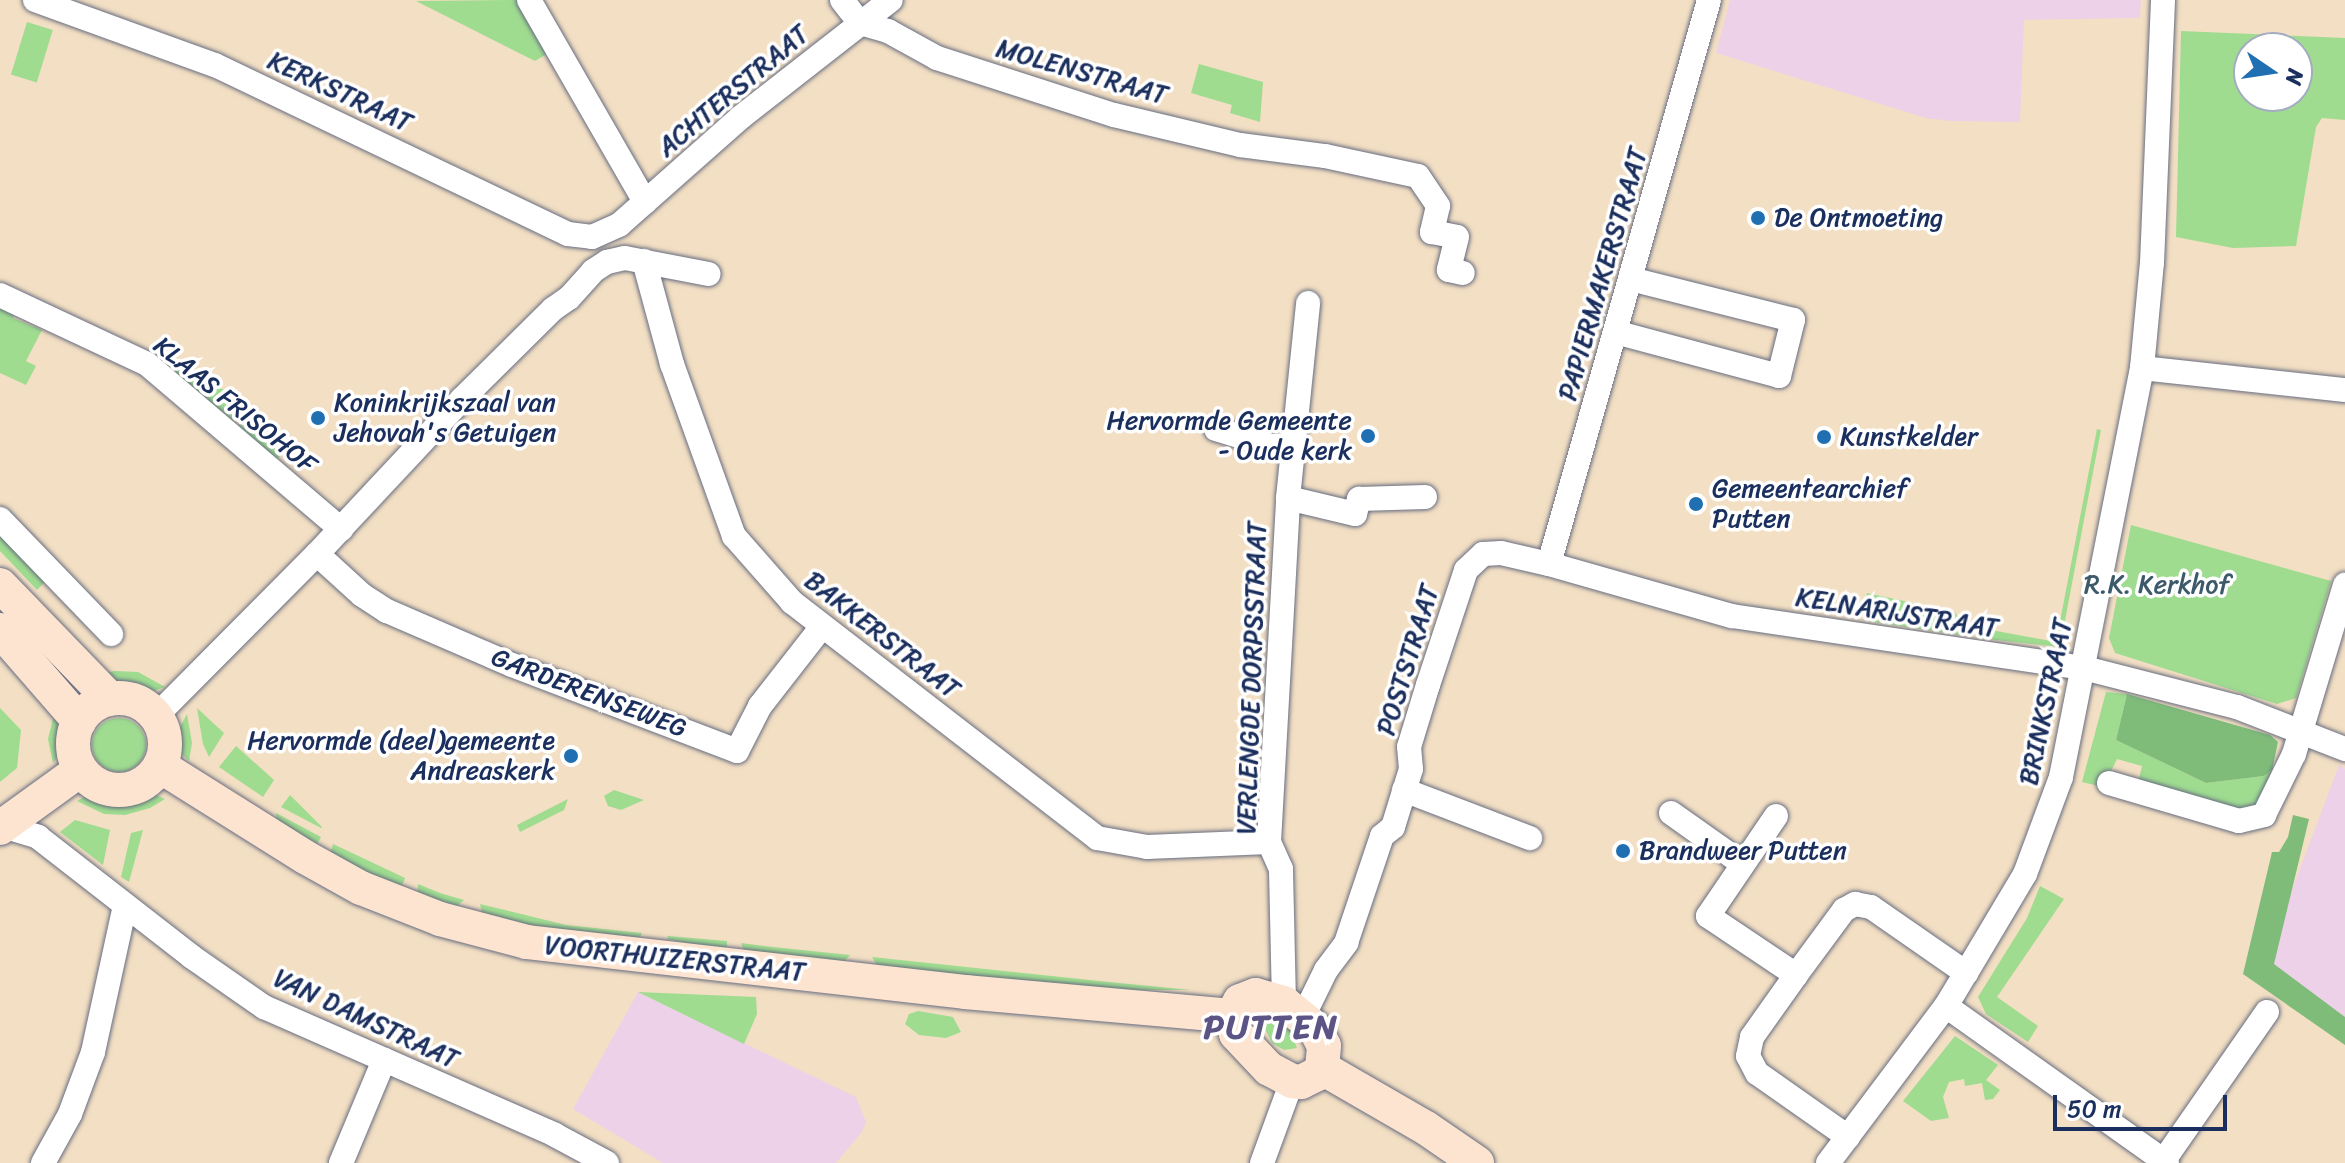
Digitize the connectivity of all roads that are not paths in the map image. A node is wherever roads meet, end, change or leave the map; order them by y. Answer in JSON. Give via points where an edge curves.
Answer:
{"nodes":[{"id":1,"x":35,"y":0,"type":"edge"},
{"id":2,"x":529,"y":0,"type":"edge"},
{"id":3,"x":842,"y":0,"type":"edge"},
{"id":4,"x":891,"y":0,"type":"edge"},
{"id":5,"x":1709,"y":0,"type":"edge"},
{"id":6,"x":2163,"y":0,"type":"edge"},
{"id":7,"x":860,"y":23,"type":"junction"},
{"id":8,"x":645,"y":202,"type":"junction"},
{"id":9,"x":614,"y":229,"type":"joint"},
{"id":10,"x":634,"y":259,"type":"junction"},
{"id":11,"x":1463,"y":273,"type":"dead end"},
{"id":12,"x":708,"y":274,"type":"dead end"},
{"id":13,"x":1631,"y":279,"type":"junction"},
{"id":14,"x":0,"y":295,"type":"edge"},
{"id":15,"x":1308,"y":303,"type":"dead end"},
{"id":16,"x":1615,"y":332,"type":"junction"},
{"id":17,"x":2142,"y":368,"type":"junction"},
{"id":18,"x":2345,"y":390,"type":"edge"},
{"id":19,"x":1216,"y":429,"type":"dead end"},
{"id":20,"x":1293,"y":444,"type":"junction"},
{"id":21,"x":1425,"y":497,"type":"dead end"},
{"id":22,"x":1288,"y":498,"type":"junction"},
{"id":23,"x":0,"y":519,"type":"edge"},
{"id":24,"x":341,"y":529,"type":"junction"},
{"id":25,"x":317,"y":554,"type":"junction"},
{"id":26,"x":1483,"y":554,"type":"joint"},
{"id":27,"x":1549,"y":564,"type":"junction"},
{"id":28,"x":0,"y":585,"type":"edge"},
{"id":29,"x":2345,"y":585,"type":"edge"},
{"id":30,"x":821,"y":628,"type":"junction"},
{"id":31,"x":0,"y":630,"type":"edge"},
{"id":32,"x":111,"y":634,"type":"dead end"},
{"id":33,"x":2084,"y":668,"type":"junction"},
{"id":34,"x":110,"y":699,"type":"junction"},
{"id":35,"x":156,"y":716,"type":"junction"},
{"id":36,"x":79,"y":721,"type":"junction"},
{"id":37,"x":2302,"y":730,"type":"junction"},
{"id":38,"x":2345,"y":749,"type":"edge"},
{"id":39,"x":160,"y":766,"type":"junction"},
{"id":40,"x":80,"y":770,"type":"junction"},
{"id":41,"x":2109,"y":783,"type":"dead end"},
{"id":42,"x":1404,"y":790,"type":"junction"},
{"id":43,"x":1671,"y":813,"type":"dead end"},
{"id":44,"x":1776,"y":816,"type":"dead end"},
{"id":45,"x":1,"y":824,"type":"edge"},
{"id":46,"x":1530,"y":838,"type":"dead end"},
{"id":47,"x":1269,"y":842,"type":"junction"},
{"id":48,"x":1743,"y":864,"type":"junction"},
{"id":49,"x":125,"y":905,"type":"junction"},
{"id":50,"x":1966,"y":973,"type":"junction"},
{"id":51,"x":1796,"y":975,"type":"junction"},
{"id":52,"x":1946,"y":1006,"type":"junction"},
{"id":53,"x":1294,"y":1010,"type":"junction"},
{"id":54,"x":2267,"y":1012,"type":"dead end"},
{"id":55,"x":1232,"y":1016,"type":"junction"},
{"id":56,"x":384,"y":1060,"type":"junction"},
{"id":57,"x":1307,"y":1074,"type":"junction"},
{"id":58,"x":1848,"y":1137,"type":"junction"},
{"id":59,"x":2164,"y":1162,"type":"edge"},
{"id":60,"x":43,"y":1163,"type":"edge"},
{"id":61,"x":341,"y":1163,"type":"edge"},
{"id":62,"x":607,"y":1163,"type":"edge"},
{"id":63,"x":1262,"y":1163,"type":"edge"},
{"id":64,"x":1477,"y":1163,"type":"edge"},
{"id":65,"x":1828,"y":1163,"type":"edge"}],
"edges":[{"from":1,"to":9,"type":"street","name":"KERKSTRAAT","via":[[215,65],[568,234],[592,237]]},
{"from":2,"to":8,"type":"street"},
{"from":3,"to":7,"type":"street"},
{"from":4,"to":7,"type":"street","name":"ACHTERSTRAAT"},
{"from":5,"to":13,"type":"street","name":"PAPIERMAKERSTRAAT"},
{"from":6,"to":17,"type":"street","name":"BRINKSTRAAT","via":[[2152,263]]},
{"from":7,"to":8,"type":"street","name":"ACHTERSTRAAT"},
{"from":7,"to":11,"type":"street","name":"MOLENSTRAAT","via":[[888,31],[937,58],[1143,123],[1418,176],[1438,206],[1432,232],[1457,237],[1449,270]]},
{"from":8,"to":9,"type":"street","name":"ACHTERSTRAAT"},
{"from":10,"to":12,"type":"street"},
{"from":10,"to":24,"type":"street","via":[[607,262],[593,271]]},
{"from":10,"to":30,"type":"street","name":"BAKKERSTRAAT","via":[[734,536]]},
{"from":13,"to":16,"type":"street","name":"PAPIERMAKERSTRAAT"},
{"from":13,"to":16,"type":"street","via":[[1793,320],[1779,376]]},
{"from":14,"to":24,"type":"street","name":"KLAAS FRISOHOF","via":[[147,364]]},
{"from":15,"to":20,"type":"street","name":"VERLENGDE DORPSSTRAAT"},
{"from":16,"to":27,"type":"street","name":"PAPIERMAKERSTRAAT"},
{"from":17,"to":18,"type":"street"},
{"from":17,"to":33,"type":"street","name":"BRINKSTRAAT"},
{"from":19,"to":20,"type":"street","via":[[1272,446]]},
{"from":20,"to":22,"type":"street","name":"VERLENGDE DORPSSTRAAT"},
{"from":21,"to":22,"type":"street","via":[[1359,499],[1355,514]]},
{"from":22,"to":47,"type":"street","name":"VERLENGDE DORPSSTRAAT"},
{"from":23,"to":32,"type":"street"},
{"from":24,"to":25,"type":"street"},
{"from":25,"to":30,"type":"street","name":"GARDERENSEWEG","via":[[387,611],[737,751],[760,706]]},
{"from":25,"to":35,"type":"street"},
{"from":26,"to":27,"type":"street","name":"KELNARIJSTRAAT"},
{"from":26,"to":42,"type":"street","name":"POSTSTRAAT","via":[[1466,570],[1410,743],[1411,769]]},
{"from":27,"to":33,"type":"street","name":"KELNARIJSTRAAT","via":[[1732,616]]},
{"from":28,"to":34,"type":"main road"},
{"from":29,"to":37,"type":"street"},
{"from":30,"to":47,"type":"street","name":"BAKKERSTRAAT","via":[[1097,838],[1147,847]]},
{"from":31,"to":36,"type":"main road"},
{"from":33,"to":37,"type":"street","name":"KELNARIJSTRAAT","via":[[2171,688]]},
{"from":33,"to":50,"type":"street","name":"BRINKSTRAAT","via":[[2045,826],[2025,874]]},
{"from":34,"to":35,"type":"main road","via":[[127,699]]},
{"from":34,"to":36,"type":"main road","via":[[97,703]]},
{"from":35,"to":39,"type":"main road","via":[[165,741]]},
{"from":36,"to":40,"type":"main road","via":[[73,754]]},
{"from":37,"to":38,"type":"street","name":"KELNARIJSTRAAT"},
{"from":37,"to":41,"type":"street","via":[[2270,809],[2256,820],[2239,821]]},
{"from":39,"to":40,"type":"main road","via":[[148,781],[121,790],[94,784]]},
{"from":39,"to":55,"type":"main road","name":"VOORTHUIZERSTRAAT","via":[[361,888],[440,919],[527,942],[965,992]]},
{"from":40,"to":45,"type":"main road"},
{"from":42,"to":46,"type":"street"},
{"from":42,"to":53,"type":"street","name":"POSTSTRAAT","via":[[1393,827],[1382,836],[1346,943]]},
{"from":43,"to":48,"type":"street"},
{"from":44,"to":48,"type":"street"},
{"from":45,"to":49,"type":"street","name":"VAN DAMSTRAAT","via":[[38,837]]},
{"from":47,"to":53,"type":"street","name":"VERLENGDE DORPSSTRAAT","via":[[1281,869]]},
{"from":48,"to":51,"type":"street","via":[[1708,916]]},
{"from":49,"to":56,"type":"street","name":"VAN DAMSTRAAT","via":[[264,1007]]},
{"from":49,"to":60,"type":"street","via":[[93,1052],[70,1114]]},
{"from":50,"to":51,"type":"street","via":[[1871,907],[1855,904],[1844,910]]},
{"from":50,"to":52,"type":"street","name":"BRINKSTRAAT"},
{"from":51,"to":58,"type":"street","via":[[1752,1037],[1748,1056],[1757,1073]]},
{"from":52,"to":58,"type":"street","name":"BRINKSTRAAT"},
{"from":52,"to":59,"type":"street"},
{"from":53,"to":55,"type":"main road","via":[[1270,998],[1247,996]]},
{"from":53,"to":57,"type":"main road","via":[[1324,1046]]},
{"from":54,"to":59,"type":"street"},
{"from":55,"to":57,"type":"main road","via":[[1236,1034],[1269,1069]]},
{"from":56,"to":61,"type":"street"},
{"from":56,"to":62,"type":"street","name":"VAN DAMSTRAAT"},
{"from":57,"to":63,"type":"street"},
{"from":57,"to":64,"type":"main road","via":[[1426,1128]]},
{"from":58,"to":65,"type":"street","name":"BRINKSTRAAT"}]}
